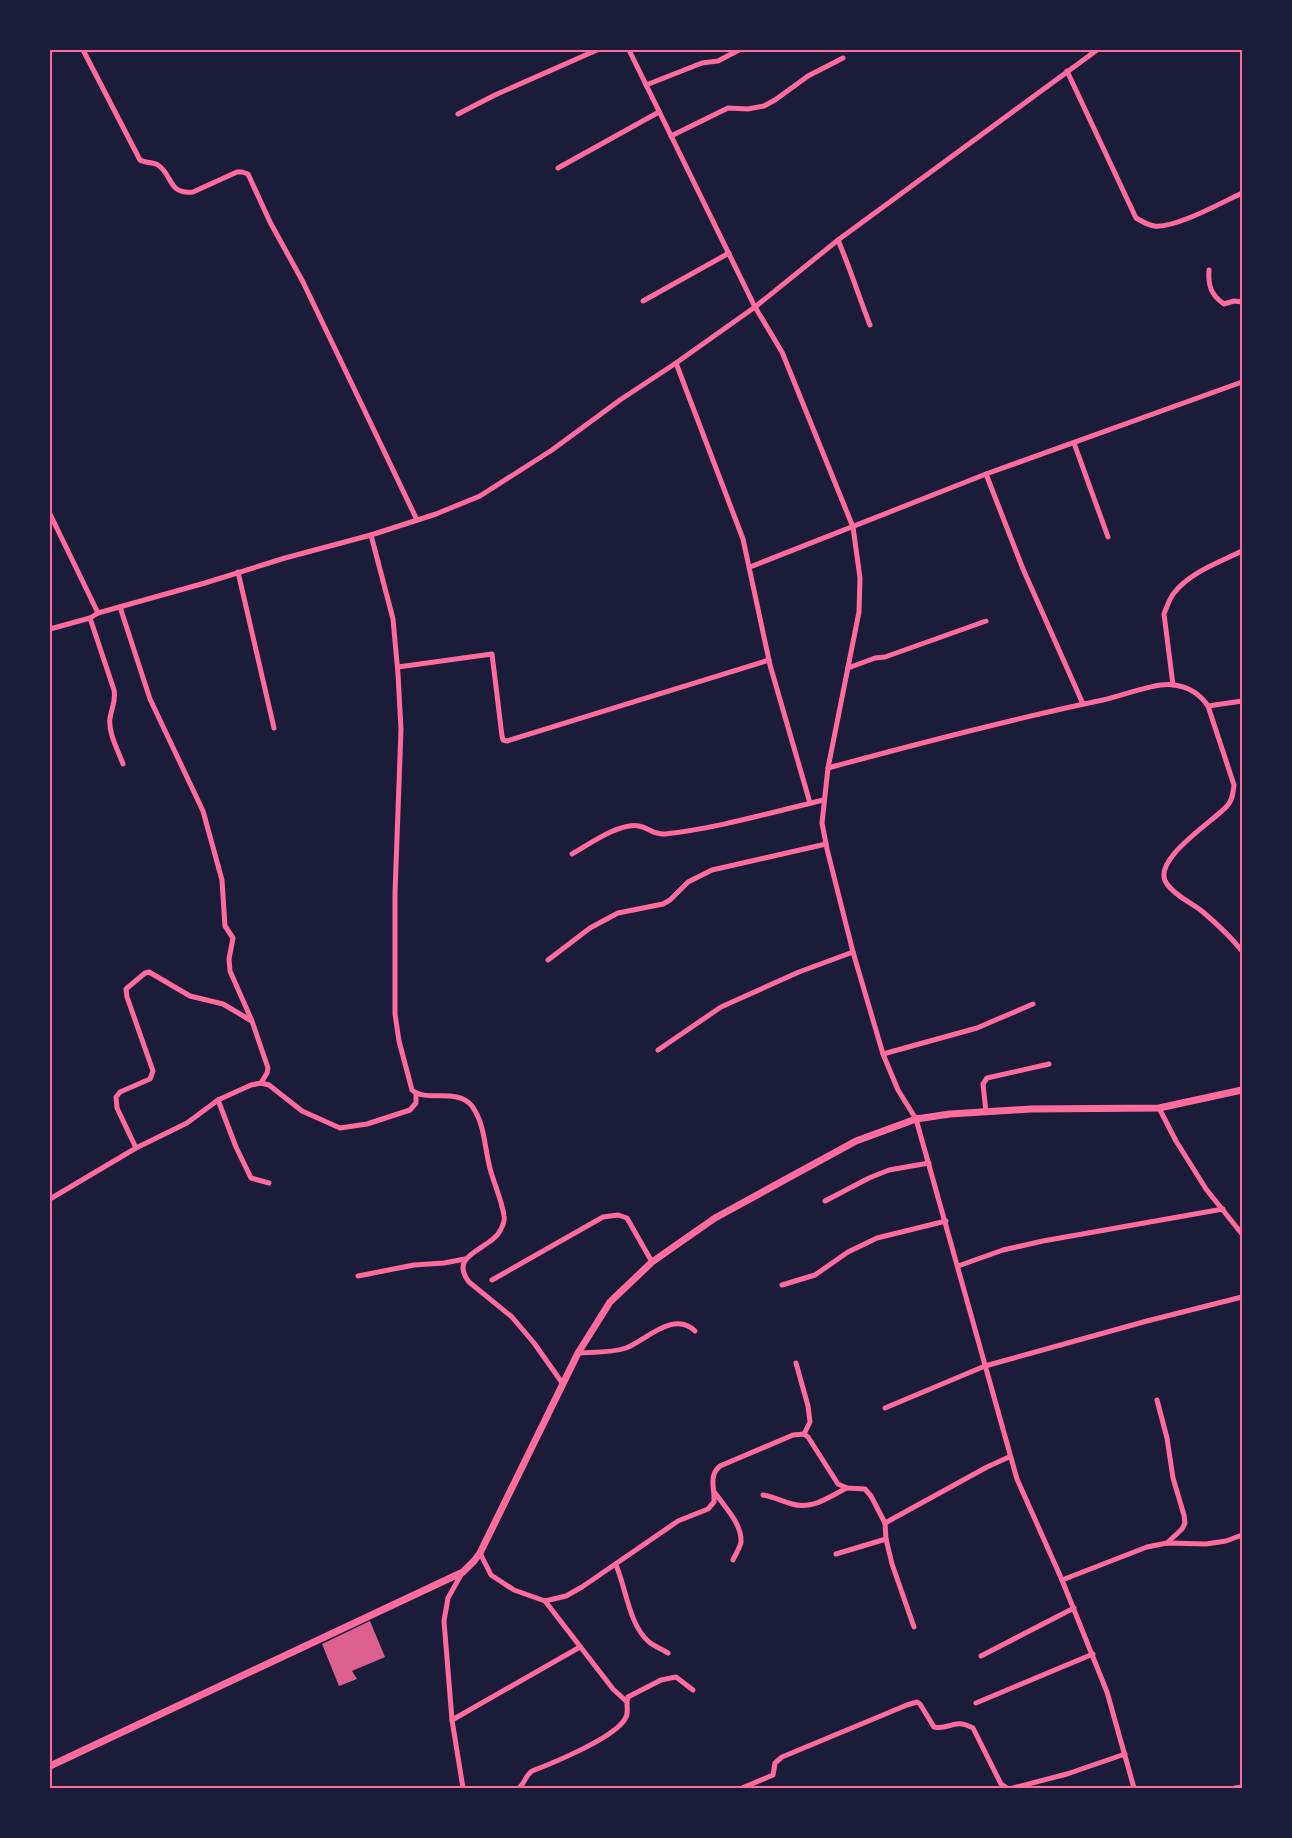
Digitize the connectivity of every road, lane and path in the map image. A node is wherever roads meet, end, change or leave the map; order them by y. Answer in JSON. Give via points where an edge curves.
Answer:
{"nodes":[{"id":1,"x":83,"y":50,"type":"edge"},
{"id":2,"x":597,"y":50,"type":"edge"},
{"id":3,"x":629,"y":50,"type":"edge"},
{"id":4,"x":739,"y":50,"type":"edge"},
{"id":5,"x":1097,"y":50,"type":"edge"},
{"id":6,"x":843,"y":58,"type":"dead end"},
{"id":7,"x":1067,"y":71,"type":"junction"},
{"id":8,"x":646,"y":85,"type":"junction"},
{"id":9,"x":659,"y":112,"type":"junction"},
{"id":10,"x":458,"y":114,"type":"dead end"},
{"id":11,"x":671,"y":136,"type":"junction"},
{"id":12,"x":558,"y":168,"type":"dead end"},
{"id":13,"x":1242,"y":193,"type":"edge"},
{"id":14,"x":838,"y":240,"type":"junction"},
{"id":15,"x":729,"y":253,"type":"junction"},
{"id":16,"x":1209,"y":270,"type":"dead end"},
{"id":17,"x":643,"y":301,"type":"dead end"},
{"id":18,"x":1242,"y":302,"type":"edge"},
{"id":19,"x":755,"y":307,"type":"junction"},
{"id":20,"x":870,"y":325,"type":"dead end"},
{"id":21,"x":676,"y":363,"type":"junction"},
{"id":22,"x":1242,"y":382,"type":"edge"},
{"id":23,"x":1074,"y":443,"type":"junction"},
{"id":24,"x":986,"y":474,"type":"junction"},
{"id":25,"x":50,"y":514,"type":"edge"},
{"id":26,"x":417,"y":520,"type":"junction"},
{"id":27,"x":852,"y":527,"type":"junction"},
{"id":28,"x":371,"y":535,"type":"junction"},
{"id":29,"x":1108,"y":537,"type":"dead end"},
{"id":30,"x":1242,"y":551,"type":"edge"},
{"id":31,"x":750,"y":567,"type":"junction"},
{"id":32,"x":238,"y":572,"type":"junction"},
{"id":33,"x":120,"y":607,"type":"junction"},
{"id":34,"x":98,"y":613,"type":"junction"},
{"id":35,"x":90,"y":618,"type":"junction"},
{"id":36,"x":986,"y":621,"type":"dead end"},
{"id":37,"x":50,"y":629,"type":"edge"},
{"id":38,"x":769,"y":660,"type":"junction"},
{"id":39,"x":398,"y":667,"type":"junction"},
{"id":40,"x":848,"y":668,"type":"junction"},
{"id":41,"x":1173,"y":685,"type":"junction"},
{"id":42,"x":1242,"y":701,"type":"edge"},
{"id":43,"x":1083,"y":704,"type":"junction"},
{"id":44,"x":1208,"y":706,"type":"junction"},
{"id":45,"x":274,"y":728,"type":"dead end"},
{"id":46,"x":123,"y":764,"type":"dead end"},
{"id":47,"x":828,"y":768,"type":"junction"},
{"id":48,"x":824,"y":800,"type":"junction"},
{"id":49,"x":810,"y":803,"type":"junction"},
{"id":50,"x":826,"y":844,"type":"junction"},
{"id":51,"x":572,"y":854,"type":"dead end"},
{"id":52,"x":1242,"y":951,"type":"edge"},
{"id":53,"x":853,"y":952,"type":"junction"},
{"id":54,"x":548,"y":960,"type":"dead end"},
{"id":55,"x":1033,"y":1004,"type":"dead end"},
{"id":56,"x":252,"y":1021,"type":"junction"},
{"id":57,"x":658,"y":1050,"type":"dead end"},
{"id":58,"x":883,"y":1054,"type":"junction"},
{"id":59,"x":1049,"y":1064,"type":"dead end"},
{"id":60,"x":261,"y":1083,"type":"junction"},
{"id":61,"x":1242,"y":1090,"type":"edge"},
{"id":62,"x":416,"y":1094,"type":"junction"},
{"id":63,"x":218,"y":1101,"type":"junction"},
{"id":64,"x":1159,"y":1108,"type":"junction"},
{"id":65,"x":986,"y":1112,"type":"junction"},
{"id":66,"x":916,"y":1119,"type":"junction"},
{"id":67,"x":136,"y":1148,"type":"junction"},
{"id":68,"x":929,"y":1163,"type":"junction"},
{"id":69,"x":269,"y":1183,"type":"dead end"},
{"id":70,"x":50,"y":1199,"type":"edge"},
{"id":71,"x":825,"y":1200,"type":"dead end"},
{"id":72,"x":1223,"y":1209,"type":"junction"},
{"id":73,"x":946,"y":1221,"type":"junction"},
{"id":74,"x":1242,"y":1234,"type":"edge"},
{"id":75,"x":465,"y":1258,"type":"junction"},
{"id":76,"x":652,"y":1262,"type":"junction"},
{"id":77,"x":958,"y":1266,"type":"junction"},
{"id":78,"x":358,"y":1276,"type":"dead end"},
{"id":79,"x":492,"y":1280,"type":"dead end"},
{"id":80,"x":782,"y":1286,"type":"dead end"},
{"id":81,"x":1242,"y":1297,"type":"edge"},
{"id":82,"x":695,"y":1331,"type":"dead end"},
{"id":83,"x":578,"y":1353,"type":"junction"},
{"id":84,"x":796,"y":1363,"type":"dead end"},
{"id":85,"x":985,"y":1366,"type":"junction"},
{"id":86,"x":563,"y":1384,"type":"junction"},
{"id":87,"x":1156,"y":1400,"type":"dead end"},
{"id":88,"x":885,"y":1408,"type":"dead end"},
{"id":89,"x":804,"y":1434,"type":"junction"},
{"id":90,"x":1010,"y":1457,"type":"junction"},
{"id":91,"x":847,"y":1488,"type":"junction"},
{"id":92,"x":714,"y":1493,"type":"junction"},
{"id":93,"x":763,"y":1495,"type":"dead end"},
{"id":94,"x":885,"y":1523,"type":"junction"},
{"id":95,"x":1242,"y":1535,"type":"edge"},
{"id":96,"x":886,"y":1539,"type":"junction"},
{"id":97,"x":1167,"y":1543,"type":"junction"},
{"id":98,"x":480,"y":1553,"type":"junction"},
{"id":99,"x":836,"y":1554,"type":"dead end"},
{"id":100,"x":733,"y":1560,"type":"dead end"},
{"id":101,"x":616,"y":1565,"type":"junction"},
{"id":102,"x":463,"y":1572,"type":"junction"},
{"id":103,"x":1062,"y":1580,"type":"junction"},
{"id":104,"x":545,"y":1601,"type":"junction"},
{"id":105,"x":1074,"y":1608,"type":"junction"},
{"id":106,"x":914,"y":1627,"type":"dead end"},
{"id":107,"x":580,"y":1647,"type":"junction"},
{"id":108,"x":668,"y":1653,"type":"dead end"},
{"id":109,"x":1093,"y":1654,"type":"junction"},
{"id":110,"x":981,"y":1656,"type":"dead end"},
{"id":111,"x":693,"y":1690,"type":"dead end"},
{"id":112,"x":626,"y":1701,"type":"junction"},
{"id":113,"x":976,"y":1703,"type":"dead end"},
{"id":114,"x":452,"y":1720,"type":"junction"},
{"id":115,"x":1125,"y":1754,"type":"junction"},
{"id":116,"x":50,"y":1766,"type":"edge"},
{"id":117,"x":1242,"y":1787,"type":"edge"},
{"id":118,"x":463,"y":1788,"type":"edge"},
{"id":119,"x":519,"y":1788,"type":"edge"},
{"id":120,"x":742,"y":1788,"type":"edge"},
{"id":121,"x":1007,"y":1788,"type":"edge"},
{"id":122,"x":1013,"y":1788,"type":"edge"},
{"id":123,"x":1134,"y":1788,"type":"edge"},
{"id":124,"x":1235,"y":1788,"type":"edge"}],
"edges":[{"from":1,"to":26,"type":"street","via":[[140,160],[158,165],[178,191],[193,192],[237,172],[248,174]]},
{"from":2,"to":10,"type":"street"},
{"from":3,"to":8,"type":"street"},
{"from":4,"to":8,"type":"street"},
{"from":5,"to":7,"type":"street"},
{"from":6,"to":11,"type":"street","via":[[764,106],[728,108]]},
{"from":7,"to":13,"type":"street","via":[[1136,218],[1154,226],[1166,225]]},
{"from":7,"to":14,"type":"street"},
{"from":8,"to":9,"type":"street"},
{"from":9,"to":11,"type":"street"},
{"from":9,"to":12,"type":"street"},
{"from":11,"to":15,"type":"street"},
{"from":14,"to":19,"type":"street"},
{"from":14,"to":20,"type":"street"},
{"from":15,"to":17,"type":"street"},
{"from":15,"to":19,"type":"street"},
{"from":16,"to":18,"type":"street","via":[[1211,291],[1216,298],[1224,304]]},
{"from":19,"to":21,"type":"street"},
{"from":19,"to":27,"type":"street","via":[[782,352]]},
{"from":21,"to":26,"type":"street","via":[[480,496]]},
{"from":21,"to":31,"type":"street","via":[[734,511]]},
{"from":22,"to":23,"type":"street"},
{"from":23,"to":24,"type":"street"},
{"from":23,"to":29,"type":"street"},
{"from":24,"to":27,"type":"street"},
{"from":24,"to":43,"type":"street"},
{"from":25,"to":34,"type":"street"},
{"from":26,"to":28,"type":"street"},
{"from":27,"to":31,"type":"street"},
{"from":27,"to":40,"type":"street","via":[[860,596]]},
{"from":28,"to":32,"type":"street"},
{"from":28,"to":39,"type":"street","via":[[393,619]]},
{"from":30,"to":41,"type":"street","via":[[1197,574],[1168,603],[1164,614]]},
{"from":31,"to":38,"type":"street"},
{"from":32,"to":33,"type":"street"},
{"from":32,"to":45,"type":"street"},
{"from":33,"to":34,"type":"street"},
{"from":33,"to":56,"type":"street","via":[[150,699],[203,811],[222,880],[225,926],[233,938],[230,972]]},
{"from":34,"to":35,"type":"street"},
{"from":35,"to":37,"type":"street"},
{"from":35,"to":46,"type":"street","via":[[114,690],[111,731]]},
{"from":36,"to":40,"type":"street"},
{"from":38,"to":39,"type":"street","via":[[507,741],[502,736],[492,654]]},
{"from":38,"to":49,"type":"street"},
{"from":39,"to":62,"type":"street","via":[[401,729],[395,1014]]},
{"from":40,"to":47,"type":"street"},
{"from":41,"to":43,"type":"street"},
{"from":41,"to":44,"type":"street","via":[[1201,696]]},
{"from":42,"to":44,"type":"street"},
{"from":43,"to":47,"type":"street"},
{"from":44,"to":52,"type":"street","via":[[1234,784],[1233,797],[1168,861],[1163,879]]},
{"from":47,"to":48,"type":"street"},
{"from":48,"to":49,"type":"street"},
{"from":48,"to":50,"type":"street","via":[[822,823]]},
{"from":49,"to":51,"type":"street","via":[[662,835],[639,826],[626,827]]},
{"from":50,"to":53,"type":"street"},
{"from":50,"to":54,"type":"street","via":[[700,874],[663,904],[618,914],[590,928]]},
{"from":53,"to":57,"type":"street","via":[[721,1007]]},
{"from":53,"to":58,"type":"street"},
{"from":55,"to":58,"type":"street","via":[[977,1028]]},
{"from":56,"to":60,"type":"street","via":[[268,1068]]},
{"from":56,"to":67,"type":"street","via":[[223,1004],[190,996],[148,972],[126,989],[153,1071],[150,1079],[116,1097]]},
{"from":58,"to":66,"type":"street","via":[[897,1090]]},
{"from":59,"to":65,"type":"street","via":[[987,1078],[983,1084]]},
{"from":60,"to":62,"type":"street","via":[[302,1111],[340,1128],[411,1110]]},
{"from":60,"to":63,"type":"street"},
{"from":61,"to":64,"type":"street"},
{"from":62,"to":75,"type":"street","via":[[466,1100],[484,1131],[487,1157],[505,1219],[501,1231]]},
{"from":63,"to":67,"type":"street","via":[[187,1123]]},
{"from":63,"to":69,"type":"street","via":[[251,1178]]},
{"from":64,"to":65,"type":"street"},
{"from":64,"to":72,"type":"street","via":[[1176,1142]]},
{"from":65,"to":66,"type":"street"},
{"from":66,"to":68,"type":"street"},
{"from":66,"to":76,"type":"street","via":[[856,1141],[715,1218]]},
{"from":67,"to":70,"type":"street"},
{"from":68,"to":71,"type":"street","via":[[889,1170]]},
{"from":68,"to":73,"type":"street"},
{"from":72,"to":74,"type":"street"},
{"from":72,"to":77,"type":"street","via":[[1043,1241]]},
{"from":73,"to":77,"type":"street"},
{"from":73,"to":80,"type":"street","via":[[877,1238],[815,1275]]},
{"from":75,"to":78,"type":"street"},
{"from":75,"to":86,"type":"street","via":[[462,1268],[469,1282],[512,1317]]},
{"from":76,"to":79,"type":"street","via":[[627,1218],[618,1215],[603,1217]]},
{"from":76,"to":83,"type":"street","via":[[610,1302]]},
{"from":77,"to":85,"type":"street"},
{"from":81,"to":85,"type":"street"},
{"from":82,"to":83,"type":"street","via":[[677,1323],[627,1347]]},
{"from":83,"to":86,"type":"street"},
{"from":84,"to":89,"type":"street","via":[[810,1422]]},
{"from":85,"to":88,"type":"street"},
{"from":85,"to":90,"type":"street"},
{"from":86,"to":98,"type":"street"},
{"from":87,"to":97,"type":"street","via":[[1185,1515],[1182,1529]]},
{"from":89,"to":91,"type":"street","via":[[838,1484]]},
{"from":89,"to":92,"type":"street","via":[[720,1466],[714,1471]]},
{"from":90,"to":94,"type":"street"},
{"from":90,"to":103,"type":"street"},
{"from":91,"to":93,"type":"street","via":[[810,1506]]},
{"from":91,"to":94,"type":"street","via":[[865,1489]]},
{"from":92,"to":100,"type":"street","via":[[739,1531],[741,1543]]},
{"from":92,"to":101,"type":"street","via":[[714,1502],[708,1509],[678,1521]]},
{"from":94,"to":96,"type":"street"},
{"from":95,"to":97,"type":"street","via":[[1206,1544]]},
{"from":96,"to":99,"type":"street"},
{"from":96,"to":106,"type":"street"},
{"from":97,"to":103,"type":"street","via":[[1147,1546]]},
{"from":98,"to":102,"type":"street"},
{"from":98,"to":104,"type":"street","via":[[491,1575],[514,1590]]},
{"from":101,"to":104,"type":"street","via":[[566,1596]]},
{"from":101,"to":108,"type":"street","via":[[636,1624],[647,1640]]},
{"from":102,"to":114,"type":"street","via":[[445,1609]]},
{"from":102,"to":116,"type":"street"},
{"from":103,"to":105,"type":"street"},
{"from":104,"to":107,"type":"street"},
{"from":105,"to":109,"type":"street"},
{"from":105,"to":110,"type":"street"},
{"from":107,"to":112,"type":"street"},
{"from":107,"to":114,"type":"street"},
{"from":109,"to":113,"type":"street"},
{"from":109,"to":115,"type":"street"},
{"from":111,"to":112,"type":"street","via":[[676,1677],[661,1680]]},
{"from":112,"to":119,"type":"street","via":[[628,1714],[624,1722],[601,1739],[532,1771]]},
{"from":114,"to":118,"type":"street"},
{"from":115,"to":122,"type":"street"},
{"from":115,"to":123,"type":"street"},
{"from":117,"to":124,"type":"street"},
{"from":120,"to":121,"type":"street","via":[[773,1775],[775,1763],[782,1757],[917,1702],[934,1727],[964,1723],[973,1728],[1001,1784]]}]}
